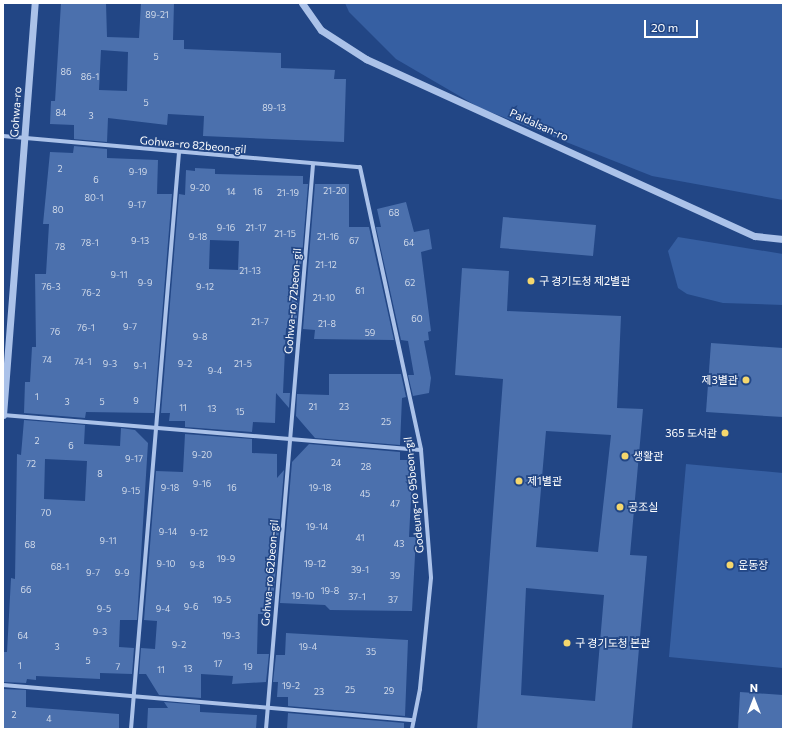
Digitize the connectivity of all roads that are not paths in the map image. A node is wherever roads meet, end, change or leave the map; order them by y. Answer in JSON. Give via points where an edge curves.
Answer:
{"nodes":[{"id":1,"x":35,"y":3,"type":"edge"},
{"id":2,"x":302,"y":3,"type":"edge"},
{"id":3,"x":3,"y":136,"type":"edge"},
{"id":4,"x":25,"y":138,"type":"junction"},
{"id":5,"x":179,"y":153,"type":"junction"},
{"id":6,"x":313,"y":164,"type":"junction"},
{"id":7,"x":360,"y":167,"type":"joint"},
{"id":8,"x":783,"y":239,"type":"edge"},
{"id":9,"x":3,"y":415,"type":"edge"},
{"id":10,"x":156,"y":429,"type":"junction"},
{"id":11,"x":290,"y":441,"type":"junction"},
{"id":12,"x":421,"y":450,"type":"junction"},
{"id":13,"x":3,"y":685,"type":"edge"},
{"id":14,"x":134,"y":696,"type":"junction"},
{"id":15,"x":268,"y":707,"type":"junction"},
{"id":16,"x":414,"y":720,"type":"junction"},
{"id":17,"x":131,"y":729,"type":"edge"},
{"id":18,"x":266,"y":729,"type":"edge"},
{"id":19,"x":412,"y":729,"type":"edge"}],
"edges":[{"from":1,"to":4,"type":"street","name":"Gohwa-ro"},
{"from":2,"to":8,"type":"street","name":"Paldalsan-ro","via":[[321,30],[366,59],[755,236]]},
{"from":3,"to":4,"type":"street","name":"Gohwa-ro 82beon-gil"},
{"from":4,"to":5,"type":"street","name":"Gohwa-ro 82beon-gil"},
{"from":4,"to":9,"type":"street","name":"Gohwa-ro"},
{"from":5,"to":6,"type":"street","name":"Gohwa-ro 82beon-gil"},
{"from":5,"to":10,"type":"street"},
{"from":6,"to":7,"type":"street","name":"Gohwa-ro 82beon-gil"},
{"from":6,"to":11,"type":"street","name":"Gohwa-ro 72beon-gil"},
{"from":7,"to":12,"type":"street","name":"Godeung-ro 95beon-gil"},
{"from":9,"to":10,"type":"street"},
{"from":10,"to":11,"type":"street"},
{"from":10,"to":14,"type":"street"},
{"from":11,"to":12,"type":"street"},
{"from":11,"to":15,"type":"street","name":"Gohwa-ro 62beon-gil"},
{"from":12,"to":16,"type":"street","name":"Godeung-ro 95beon-gil","via":[[431,578],[420,689]]},
{"from":13,"to":14,"type":"street"},
{"from":14,"to":15,"type":"street"},
{"from":14,"to":17,"type":"street"},
{"from":15,"to":16,"type":"street"},
{"from":15,"to":18,"type":"street","name":"Gohwa-ro 62beon-gil"},
{"from":16,"to":19,"type":"street","name":"Godeung-ro 95beon-gil"}]}
